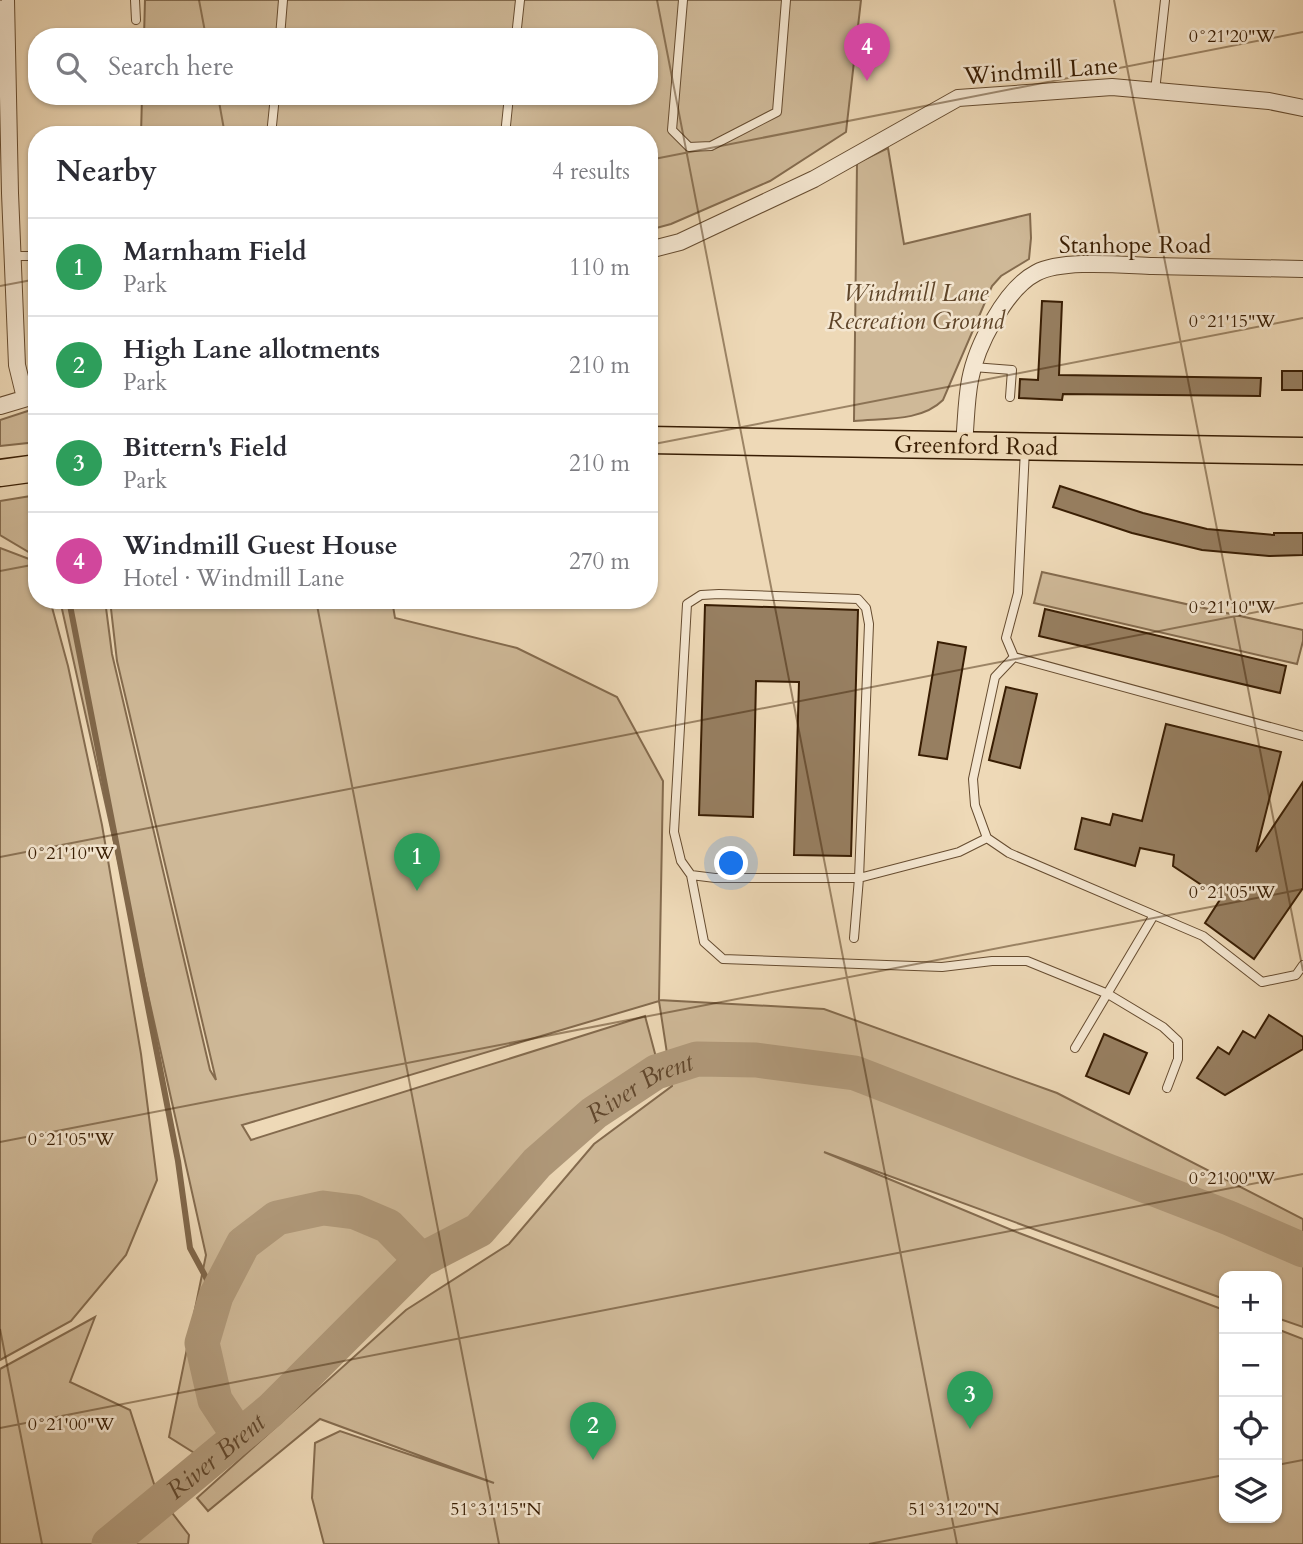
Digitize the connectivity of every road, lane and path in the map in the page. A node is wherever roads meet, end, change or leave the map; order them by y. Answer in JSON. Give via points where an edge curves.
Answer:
{"nodes":[{"id":1,"x":6,"y":0,"type":"edge"},
{"id":2,"x":135,"y":0,"type":"edge"},
{"id":3,"x":283,"y":0,"type":"edge"},
{"id":4,"x":520,"y":0,"type":"edge"},
{"id":5,"x":684,"y":0,"type":"edge"},
{"id":6,"x":786,"y":0,"type":"edge"},
{"id":7,"x":1166,"y":0,"type":"edge"},
{"id":8,"x":135,"y":20,"type":"dead end"},
{"id":9,"x":281,"y":28,"type":"edge"},
{"id":10,"x":517,"y":28,"type":"edge"},
{"id":11,"x":1155,"y":91,"type":"junction"},
{"id":12,"x":274,"y":105,"type":"edge"},
{"id":13,"x":508,"y":105,"type":"edge"},
{"id":14,"x":1303,"y":108,"type":"edge"},
{"id":15,"x":272,"y":126,"type":"edge"},
{"id":16,"x":506,"y":126,"type":"edge"},
{"id":17,"x":658,"y":248,"type":"edge"},
{"id":18,"x":12,"y":256,"type":"junction"},
{"id":19,"x":28,"y":256,"type":"edge"},
{"id":20,"x":1303,"y":270,"type":"edge"},
{"id":21,"x":973,"y":368,"type":"junction"},
{"id":22,"x":28,"y":389,"type":"edge"},
{"id":23,"x":28,"y":397,"type":"edge"},
{"id":24,"x":1010,"y":397,"type":"dead end"},
{"id":25,"x":0,"y":406,"type":"edge"},
{"id":26,"x":658,"y":440,"type":"edge"},
{"id":27,"x":964,"y":444,"type":"junction"},
{"id":28,"x":1025,"y":446,"type":"junction"},
{"id":29,"x":1303,"y":451,"type":"edge"},
{"id":30,"x":28,"y":469,"type":"edge"},
{"id":31,"x":0,"y":473,"type":"edge"},
{"id":32,"x":1014,"y":657,"type":"junction"},
{"id":33,"x":1303,"y":736,"type":"edge"},
{"id":34,"x":986,"y":838,"type":"junction"},
{"id":35,"x":691,"y":875,"type":"junction"},
{"id":36,"x":859,"y":878,"type":"junction"},
{"id":37,"x":1154,"y":915,"type":"junction"},
{"id":38,"x":854,"y":939,"type":"dead end"},
{"id":39,"x":1303,"y":965,"type":"edge"},
{"id":40,"x":1108,"y":994,"type":"junction"},
{"id":41,"x":1075,"y":1048,"type":"dead end"},
{"id":42,"x":1167,"y":1088,"type":"dead end"}],
"edges":[{"from":1,"to":18,"type":"street"},
{"from":2,"to":8,"type":"lane"},
{"from":3,"to":9,"type":"lane"},
{"from":4,"to":10,"type":"lane"},
{"from":5,"to":6,"type":"lane","via":[[672,130],[689,147],[711,146],[776,112]]},
{"from":7,"to":11,"type":"lane"},
{"from":11,"to":14,"type":"street","name":"Windmill Lane"},
{"from":11,"to":17,"type":"street","name":"Windmill Lane","via":[[1112,87],[958,98],[814,179],[680,242]]},
{"from":12,"to":15,"type":"lane"},
{"from":13,"to":16,"type":"lane"},
{"from":18,"to":19,"type":"lane"},
{"from":18,"to":22,"type":"street","via":[[17,365]]},
{"from":20,"to":21,"type":"street","name":"Stanhope Road","via":[[1108,264],[1037,272],[1019,284],[999,308]]},
{"from":21,"to":24,"type":"lane","via":[[1012,370]]},
{"from":21,"to":27,"type":"street","name":"Stanhope Road"},
{"from":23,"to":25,"type":"street"},
{"from":26,"to":27,"type":"main road","name":"Greenford Road"},
{"from":27,"to":28,"type":"main road","name":"Greenford Road"},
{"from":28,"to":29,"type":"main road","name":"Greenford Road"},
{"from":28,"to":32,"type":"lane","via":[[1018,593],[1006,638]]},
{"from":30,"to":31,"type":"main road"},
{"from":32,"to":33,"type":"lane"},
{"from":32,"to":34,"type":"lane","via":[[995,677],[973,779],[975,805]]},
{"from":34,"to":36,"type":"lane","via":[[959,852]]},
{"from":34,"to":37,"type":"lane","via":[[1009,853]]},
{"from":35,"to":36,"type":"lane"},
{"from":35,"to":36,"type":"lane","via":[[681,861],[674,832],[687,604],[701,595],[719,594],[858,599],[866,608]]},
{"from":35,"to":40,"type":"lane","via":[[704,942],[723,959],[942,967],[1027,961]]},
{"from":36,"to":38,"type":"lane"},
{"from":37,"to":39,"type":"lane","via":[[1203,936],[1262,982],[1296,975]]},
{"from":37,"to":40,"type":"lane"},
{"from":40,"to":41,"type":"lane"},
{"from":40,"to":42,"type":"lane","via":[[1178,1041],[1178,1059]]}]}
